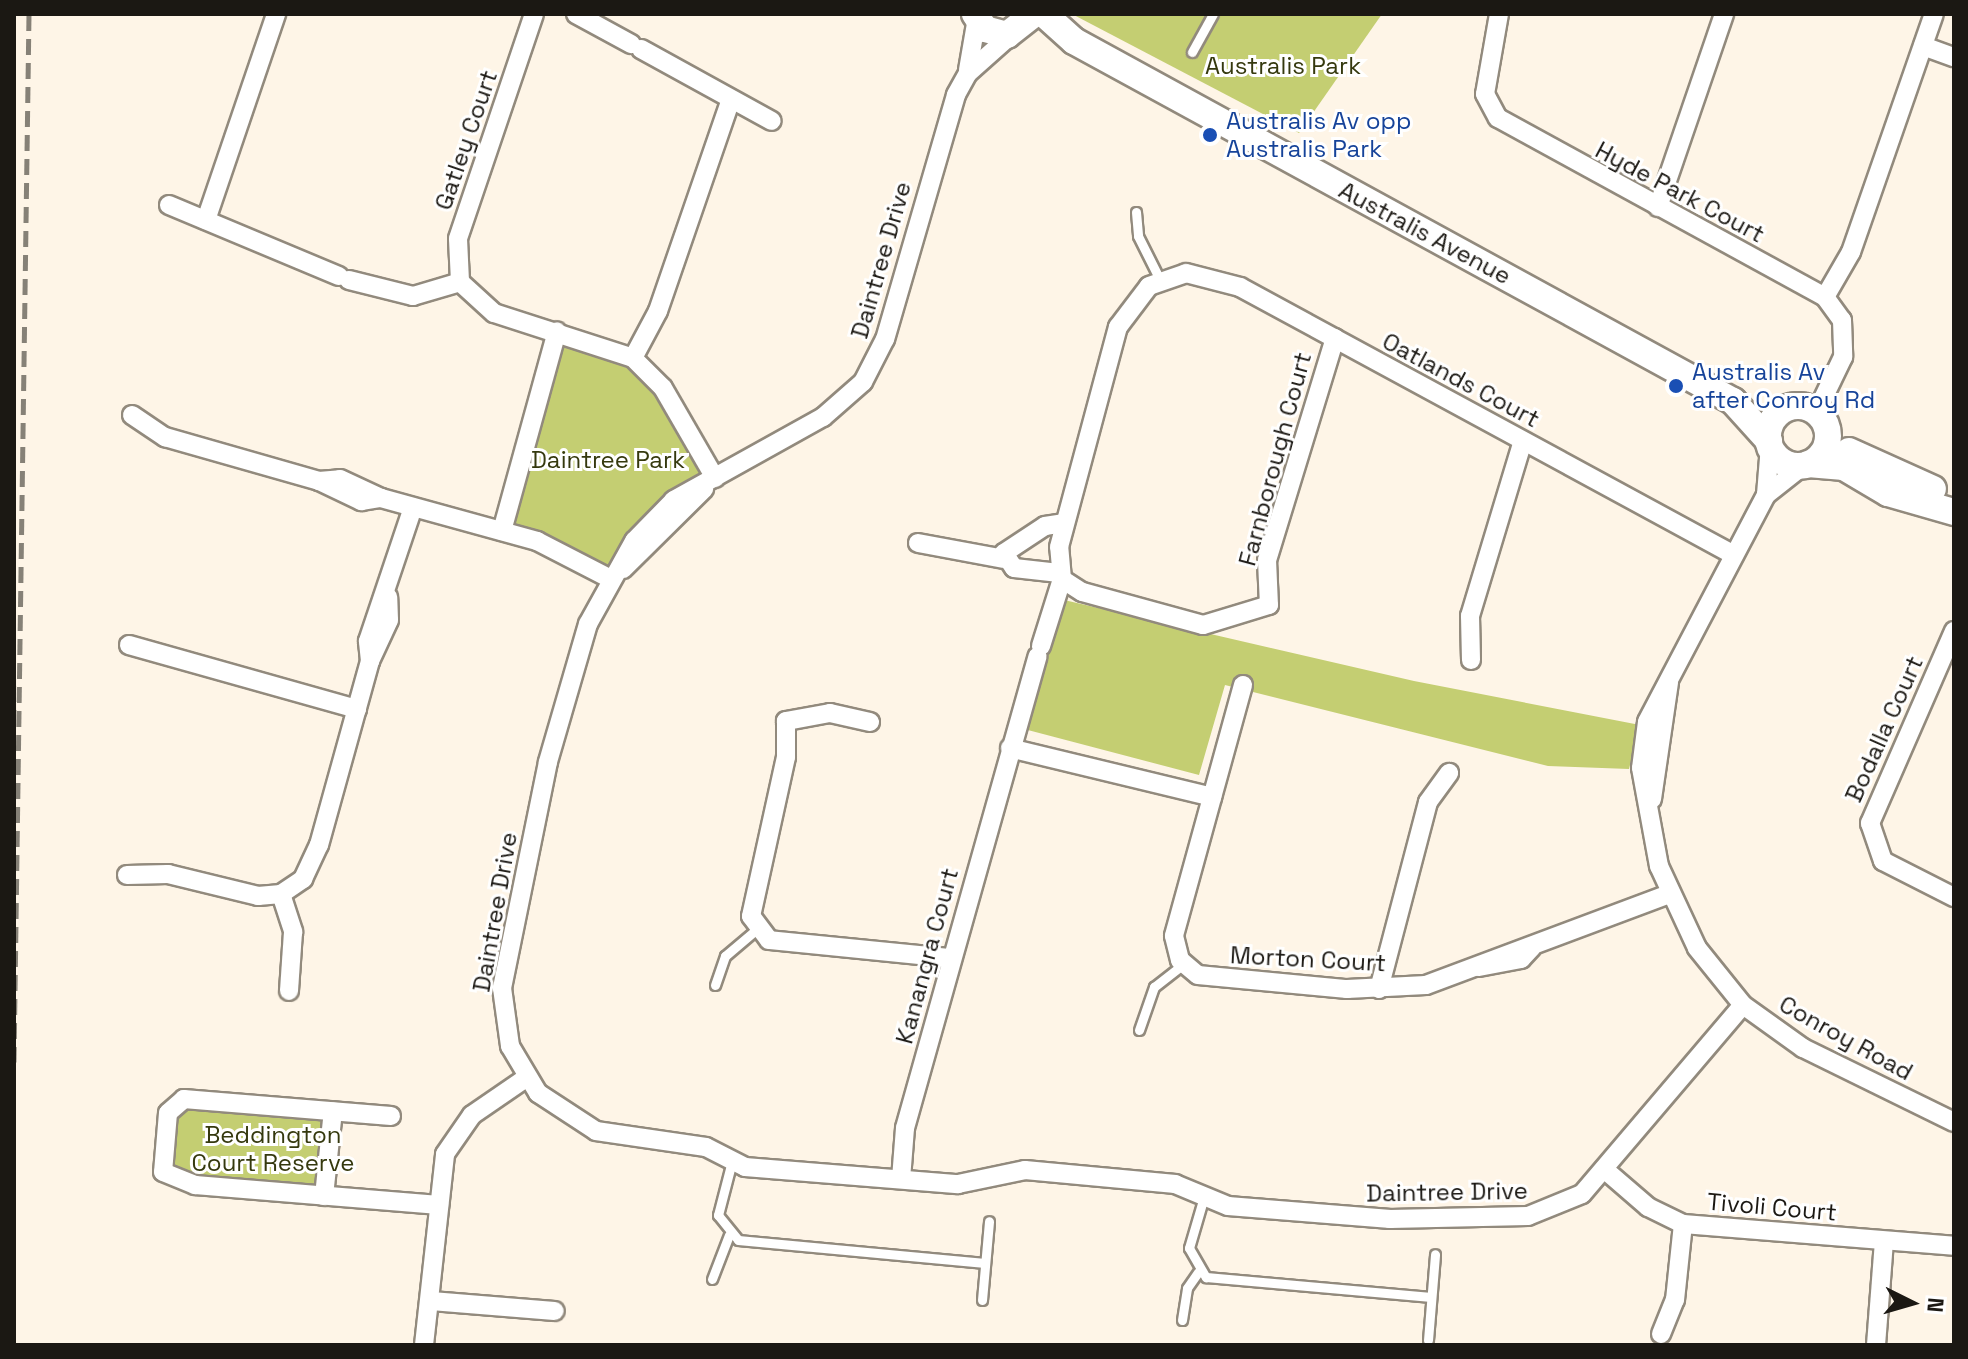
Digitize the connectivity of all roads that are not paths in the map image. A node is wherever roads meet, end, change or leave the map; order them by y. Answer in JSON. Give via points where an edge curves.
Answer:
{"nodes":[{"id":1,"x":276,"y":14,"type":"edge"},
{"id":2,"x":534,"y":14,"type":"edge"},
{"id":3,"x":576,"y":14,"type":"edge"},
{"id":4,"x":1044,"y":14,"type":"edge"},
{"id":5,"x":1213,"y":14,"type":"edge"},
{"id":6,"x":1499,"y":14,"type":"edge"},
{"id":7,"x":1724,"y":14,"type":"edge"},
{"id":8,"x":1934,"y":14,"type":"edge"},
{"id":9,"x":976,"y":16,"type":"edge"},
{"id":10,"x":1020,"y":27,"type":"edge"},
{"id":11,"x":1074,"y":41,"type":"junction"},
{"id":12,"x":1923,"y":46,"type":"junction"},
{"id":13,"x":1192,"y":52,"type":"dead end"},
{"id":14,"x":1954,"y":57,"type":"edge"},
{"id":15,"x":968,"y":73,"type":"junction"},
{"id":16,"x":731,"y":99,"type":"junction"},
{"id":17,"x":772,"y":121,"type":"dead end"},
{"id":18,"x":169,"y":205,"type":"dead end"},
{"id":19,"x":1658,"y":207,"type":"junction"},
{"id":20,"x":1136,"y":212,"type":"dead end"},
{"id":21,"x":206,"y":220,"type":"junction"},
{"id":22,"x":1160,"y":280,"type":"junction"},
{"id":23,"x":460,"y":282,"type":"junction"},
{"id":24,"x":1825,"y":297,"type":"junction"},
{"id":25,"x":557,"y":331,"type":"junction"},
{"id":26,"x":1335,"y":338,"type":"junction"},
{"id":27,"x":633,"y":358,"type":"junction"},
{"id":28,"x":1733,"y":401,"type":"junction"},
{"id":29,"x":132,"y":415,"type":"dead end"},
{"id":30,"x":1811,"y":415,"type":"junction"},
{"id":31,"x":1523,"y":441,"type":"junction"},
{"id":32,"x":1770,"y":443,"type":"junction"},
{"id":33,"x":1806,"y":465,"type":"junction"},
{"id":34,"x":715,"y":478,"type":"junction"},
{"id":35,"x":1954,"y":494,"type":"edge"},
{"id":36,"x":1766,"y":495,"type":"junction"},
{"id":37,"x":413,"y":507,"type":"junction"},
{"id":38,"x":1954,"y":512,"type":"edge"},
{"id":39,"x":1065,"y":523,"type":"junction"},
{"id":40,"x":502,"y":531,"type":"junction"},
{"id":41,"x":918,"y":543,"type":"dead end"},
{"id":42,"x":1734,"y":555,"type":"junction"},
{"id":43,"x":1004,"y":559,"type":"junction"},
{"id":44,"x":1060,"y":576,"type":"junction"},
{"id":45,"x":611,"y":579,"type":"junction"},
{"id":46,"x":1954,"y":631,"type":"edge"},
{"id":47,"x":129,"y":645,"type":"dead end"},
{"id":48,"x":1471,"y":660,"type":"dead end"},
{"id":49,"x":1243,"y":685,"type":"dead end"},
{"id":50,"x":357,"y":709,"type":"junction"},
{"id":51,"x":870,"y":722,"type":"dead end"},
{"id":52,"x":1010,"y":748,"type":"junction"},
{"id":53,"x":1449,"y":773,"type":"dead end"},
{"id":54,"x":1212,"y":797,"type":"junction"},
{"id":55,"x":127,"y":875,"type":"dead end"},
{"id":56,"x":281,"y":894,"type":"junction"},
{"id":57,"x":1669,"y":894,"type":"junction"},
{"id":58,"x":1954,"y":897,"type":"edge"},
{"id":59,"x":757,"y":929,"type":"junction"},
{"id":60,"x":950,"y":958,"type":"junction"},
{"id":61,"x":1183,"y":964,"type":"junction"},
{"id":62,"x":715,"y":985,"type":"dead end"},
{"id":63,"x":1379,"y":989,"type":"junction"},
{"id":64,"x":289,"y":991,"type":"dead end"},
{"id":65,"x":1743,"y":1005,"type":"junction"},
{"id":66,"x":1139,"y":1030,"type":"dead end"},
{"id":67,"x":526,"y":1078,"type":"junction"},
{"id":68,"x":333,"y":1111,"type":"junction"},
{"id":69,"x":391,"y":1116,"type":"dead end"},
{"id":70,"x":1954,"y":1122,"type":"edge"},
{"id":71,"x":732,"y":1161,"type":"junction"},
{"id":72,"x":1604,"y":1169,"type":"junction"},
{"id":73,"x":901,"y":1179,"type":"junction"},
{"id":74,"x":324,"y":1196,"type":"junction"},
{"id":75,"x":1203,"y":1200,"type":"junction"},
{"id":76,"x":439,"y":1205,"type":"junction"},
{"id":77,"x":989,"y":1221,"type":"dead end"},
{"id":78,"x":1683,"y":1224,"type":"junction"},
{"id":79,"x":729,"y":1235,"type":"junction"},
{"id":80,"x":1884,"y":1241,"type":"junction"},
{"id":81,"x":1954,"y":1246,"type":"edge"},
{"id":82,"x":1435,"y":1254,"type":"dead end"},
{"id":83,"x":985,"y":1263,"type":"junction"},
{"id":84,"x":1198,"y":1272,"type":"junction"},
{"id":85,"x":712,"y":1279,"type":"dead end"},
{"id":86,"x":1431,"y":1297,"type":"junction"},
{"id":87,"x":982,"y":1300,"type":"dead end"},
{"id":88,"x":431,"y":1301,"type":"junction"},
{"id":89,"x":555,"y":1311,"type":"dead end"},
{"id":90,"x":1182,"y":1320,"type":"dead end"},
{"id":91,"x":1661,"y":1334,"type":"dead end"},
{"id":92,"x":1428,"y":1340,"type":"dead end"},
{"id":93,"x":424,"y":1345,"type":"edge"},
{"id":94,"x":1876,"y":1345,"type":"edge"}],
"edges":[{"from":1,"to":21,"type":"street"},
{"from":2,"to":23,"type":"street","name":"Gatley Court","via":[[458,239]]},
{"from":3,"to":16,"type":"street"},
{"from":4,"to":11,"type":"street","name":"Australis Avenue"},
{"from":5,"to":13,"type":"lane"},
{"from":6,"to":19,"type":"street","name":"Hyde Park Court","via":[[1485,94],[1498,118]]},
{"from":7,"to":19,"type":"street"},
{"from":8,"to":12,"type":"street"},
{"from":9,"to":10,"type":"street","name":"Australis Avenue","via":[[993,33]]},
{"from":9,"to":15,"type":"street","name":"Daintree Drive"},
{"from":10,"to":11,"type":"street","name":"Australis Avenue"},
{"from":10,"to":15,"type":"street","name":"Daintree Drive"},
{"from":11,"to":28,"type":"street","name":"Australis Avenue"},
{"from":12,"to":14,"type":"street"},
{"from":12,"to":24,"type":"street","via":[[1851,252]]},
{"from":15,"to":34,"type":"street","name":"Daintree Drive","via":[[944,126],[871,369],[838,406]]},
{"from":16,"to":17,"type":"street"},
{"from":16,"to":27,"type":"street","via":[[668,285]]},
{"from":18,"to":21,"type":"street"},
{"from":19,"to":24,"type":"street","name":"Hyde Park Court"},
{"from":20,"to":22,"type":"lane","via":[[1138,236]]},
{"from":21,"to":23,"type":"street","via":[[344,278],[413,296]]},
{"from":22,"to":26,"type":"street","name":"Oatlands Court","via":[[1212,274]]},
{"from":22,"to":39,"type":"street","via":[[1139,294],[1118,327]]},
{"from":23,"to":25,"type":"street","via":[[483,308]]},
{"from":24,"to":30,"type":"street","via":[[1842,320],[1843,357]]},
{"from":25,"to":27,"type":"street"},
{"from":25,"to":40,"type":"street"},
{"from":26,"to":31,"type":"street","name":"Oatlands Court"},
{"from":26,"to":44,"type":"street","name":"Farnborough Court","via":[[1267,560],[1269,605],[1203,625],[1082,592]]},
{"from":27,"to":34,"type":"street","via":[[663,388]]},
{"from":28,"to":30,"type":"street","name":"Australis Avenue"},
{"from":28,"to":32,"type":"street","name":"Australis Avenue"},
{"from":29,"to":37,"type":"street","via":[[165,437],[319,481],[340,479]]},
{"from":30,"to":32,"type":"street","via":[[1773,420]]},
{"from":30,"to":33,"type":"street","via":[[1825,448]]},
{"from":30,"to":35,"type":"street","via":[[1853,454]]},
{"from":31,"to":42,"type":"street","name":"Oatlands Court"},
{"from":31,"to":48,"type":"street","via":[[1470,616]]},
{"from":32,"to":33,"type":"street","via":[[1784,462]]},
{"from":32,"to":36,"type":"street","name":"Conroy Road"},
{"from":33,"to":36,"type":"street","name":"Conroy Road"},
{"from":33,"to":38,"type":"street","via":[[1844,467],[1888,493]]},
{"from":34,"to":45,"type":"street","name":"Daintree Drive","via":[[687,490],[647,524]]},
{"from":36,"to":42,"type":"street","name":"Conroy Road"},
{"from":37,"to":40,"type":"street"},
{"from":37,"to":50,"type":"street","via":[[388,597],[368,641],[370,661]]},
{"from":39,"to":43,"type":"street","via":[[1012,544]]},
{"from":39,"to":44,"type":"street"},
{"from":40,"to":45,"type":"street","via":[[550,546]]},
{"from":41,"to":43,"type":"street"},
{"from":42,"to":57,"type":"street","name":"Conroy Road","via":[[1669,676],[1644,738],[1650,810]]},
{"from":43,"to":44,"type":"street","via":[[1023,571]]},
{"from":44,"to":52,"type":"street","name":"Kanangra Court"},
{"from":45,"to":67,"type":"street","name":"Daintree Drive","via":[[565,697],[507,957],[502,1018]]},
{"from":46,"to":58,"type":"street","name":"Bodalla Court","via":[[1870,823],[1883,861]]},
{"from":47,"to":50,"type":"street"},
{"from":49,"to":54,"type":"street"},
{"from":50,"to":56,"type":"street","via":[[315,858]]},
{"from":51,"to":59,"type":"street","via":[[830,713],[786,721],[786,757],[750,897]]},
{"from":52,"to":54,"type":"street"},
{"from":52,"to":60,"type":"street","name":"Kanangra Court"},
{"from":53,"to":63,"type":"street","via":[[1428,802]]},
{"from":54,"to":61,"type":"street","via":[[1174,936]]},
{"from":55,"to":56,"type":"street","via":[[168,874],[246,895]]},
{"from":56,"to":64,"type":"street","via":[[293,932]]},
{"from":57,"to":63,"type":"street","name":"Morton Court","via":[[1532,947],[1490,956],[1479,967],[1426,985]]},
{"from":57,"to":65,"type":"street","name":"Conroy Road","via":[[1697,948]]},
{"from":59,"to":60,"type":"street","via":[[787,943]]},
{"from":59,"to":62,"type":"lane","via":[[725,956]]},
{"from":60,"to":73,"type":"street","name":"Kanangra Court","via":[[905,1128]]},
{"from":61,"to":63,"type":"street","name":"Morton Court","via":[[1198,975]]},
{"from":61,"to":66,"type":"lane","via":[[1154,987]]},
{"from":65,"to":70,"type":"street","name":"Conroy Road","via":[[1803,1048]]},
{"from":65,"to":72,"type":"street","name":"Daintree Drive"},
{"from":67,"to":71,"type":"street","name":"Daintree Drive","via":[[550,1106],[596,1131],[706,1147]]},
{"from":67,"to":76,"type":"street","via":[[459,1128],[445,1154]]},
{"from":68,"to":69,"type":"street"},
{"from":68,"to":74,"type":"street"},
{"from":68,"to":74,"type":"street","via":[[184,1099],[168,1113],[163,1172],[195,1185]]},
{"from":71,"to":73,"type":"street","name":"Daintree Drive"},
{"from":71,"to":79,"type":"lane","via":[[718,1207]]},
{"from":72,"to":75,"type":"street","name":"Daintree Drive","via":[[1571,1202],[1528,1216],[1390,1219]]},
{"from":72,"to":78,"type":"street","name":"Tivoli Court","via":[[1648,1207]]},
{"from":73,"to":75,"type":"street","name":"Daintree Drive","via":[[958,1184],[1025,1170],[1175,1184]]},
{"from":74,"to":76,"type":"street"},
{"from":75,"to":84,"type":"lane","via":[[1189,1235]]},
{"from":76,"to":88,"type":"street"},
{"from":77,"to":83,"type":"lane"},
{"from":78,"to":80,"type":"street","name":"Tivoli Court"},
{"from":78,"to":91,"type":"street","via":[[1675,1300]]},
{"from":79,"to":83,"type":"lane"},
{"from":79,"to":85,"type":"lane"},
{"from":80,"to":81,"type":"street","name":"Tivoli Court"},
{"from":80,"to":94,"type":"street"},
{"from":82,"to":86,"type":"lane"},
{"from":83,"to":87,"type":"lane"},
{"from":84,"to":86,"type":"lane","via":[[1222,1281]]},
{"from":84,"to":90,"type":"lane","via":[[1187,1288]]},
{"from":86,"to":92,"type":"lane"},
{"from":88,"to":89,"type":"street"},
{"from":88,"to":93,"type":"street"}]}
